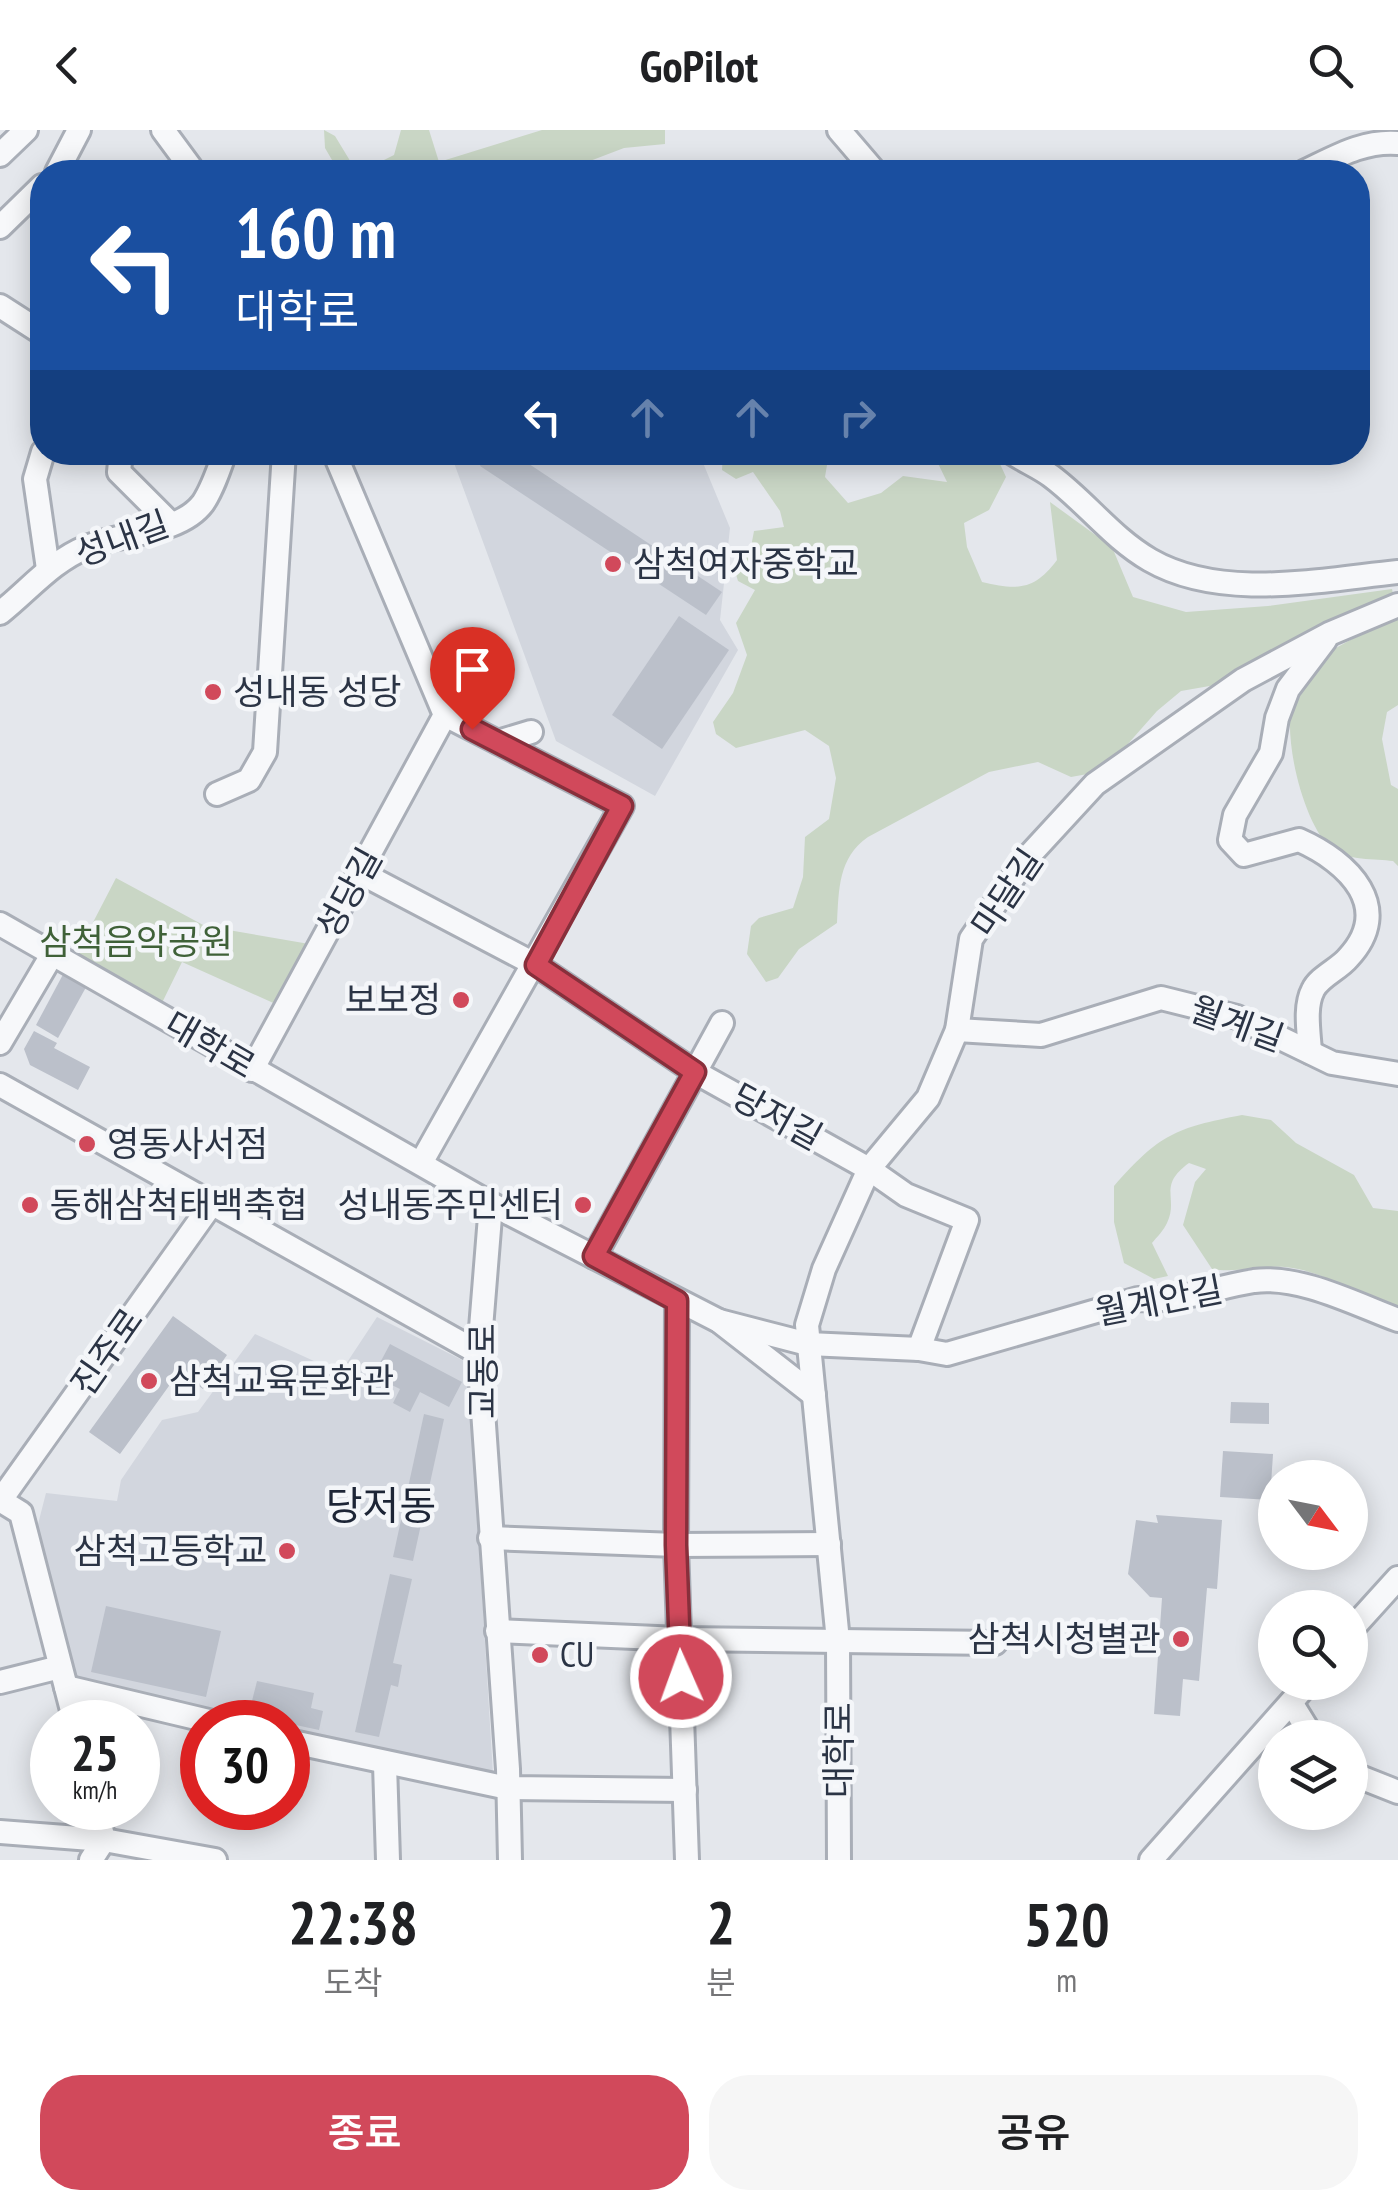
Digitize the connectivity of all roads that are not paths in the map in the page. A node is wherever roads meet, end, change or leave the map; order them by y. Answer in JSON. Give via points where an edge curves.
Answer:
{"nodes":[{"id":1,"x":26,"y":130,"type":"edge"},
{"id":2,"x":79,"y":130,"type":"edge"},
{"id":3,"x":163,"y":130,"type":"edge"},
{"id":4,"x":839,"y":130,"type":"edge"},
{"id":5,"x":1398,"y":143,"type":"edge"},
{"id":6,"x":0,"y":155,"type":"edge"},
{"id":7,"x":63,"y":160,"type":"edge"},
{"id":8,"x":185,"y":160,"type":"edge"},
{"id":9,"x":865,"y":160,"type":"edge"},
{"id":10,"x":1330,"y":160,"type":"edge"},
{"id":11,"x":30,"y":198,"type":"edge"},
{"id":12,"x":0,"y":227,"type":"edge"},
{"id":13,"x":0,"y":306,"type":"edge"},
{"id":14,"x":30,"y":325,"type":"edge"},
{"id":15,"x":39,"y":465,"type":"edge"},
{"id":16,"x":120,"y":465,"type":"edge"},
{"id":17,"x":219,"y":465,"type":"edge"},
{"id":18,"x":283,"y":465,"type":"edge"},
{"id":19,"x":339,"y":465,"type":"edge"},
{"id":20,"x":1033,"y":465,"type":"edge"},
{"id":21,"x":171,"y":524,"type":"junction"},
{"id":22,"x":48,"y":569,"type":"junction"},
{"id":23,"x":1398,"y":572,"type":"edge"},
{"id":24,"x":1398,"y":606,"type":"edge"},
{"id":25,"x":0,"y":613,"type":"edge"},
{"id":26,"x":1329,"y":634,"type":"junction"},
{"id":27,"x":445,"y":715,"type":"junction"},
{"id":28,"x":531,"y":732,"type":"dead end"},
{"id":29,"x":498,"y":742,"type":"junction"},
{"id":30,"x":216,"y":794,"type":"dead end"},
{"id":31,"x":360,"y":873,"type":"junction"},
{"id":32,"x":0,"y":924,"type":"edge"},
{"id":33,"x":53,"y":954,"type":"junction"},
{"id":34,"x":536,"y":965,"type":"junction"},
{"id":35,"x":722,"y":1023,"type":"dead end"},
{"id":36,"x":957,"y":1030,"type":"junction"},
{"id":37,"x":0,"y":1044,"type":"edge"},
{"id":38,"x":1310,"y":1052,"type":"junction"},
{"id":39,"x":252,"y":1070,"type":"junction"},
{"id":40,"x":695,"y":1072,"type":"junction"},
{"id":41,"x":1398,"y":1074,"type":"edge"},
{"id":42,"x":0,"y":1086,"type":"edge"},
{"id":43,"x":421,"y":1163,"type":"junction"},
{"id":44,"x":869,"y":1169,"type":"junction"},
{"id":45,"x":213,"y":1202,"type":"junction"},
{"id":46,"x":492,"y":1204,"type":"junction"},
{"id":47,"x":594,"y":1256,"type":"junction"},
{"id":48,"x":677,"y":1301,"type":"junction"},
{"id":49,"x":1398,"y":1320,"type":"edge"},
{"id":50,"x":719,"y":1321,"type":"junction"},
{"id":51,"x":808,"y":1344,"type":"junction"},
{"id":52,"x":919,"y":1349,"type":"junction"},
{"id":53,"x":479,"y":1353,"type":"junction"},
{"id":54,"x":814,"y":1395,"type":"junction"},
{"id":55,"x":0,"y":1501,"type":"edge"},
{"id":56,"x":490,"y":1538,"type":"junction"},
{"id":57,"x":829,"y":1544,"type":"junction"},
{"id":58,"x":676,"y":1545,"type":"junction"},
{"id":59,"x":1398,"y":1578,"type":"edge"},
{"id":60,"x":1368,"y":1610,"type":"edge"},
{"id":61,"x":497,"y":1632,"type":"junction"},
{"id":62,"x":680,"y":1639,"type":"junction"},
{"id":63,"x":838,"y":1641,"type":"junction"},
{"id":64,"x":995,"y":1643,"type":"dead end"},
{"id":65,"x":63,"y":1677,"type":"junction"},
{"id":66,"x":0,"y":1682,"type":"edge"},
{"id":67,"x":69,"y":1700,"type":"edge"},
{"id":68,"x":1295,"y":1700,"type":"edge"},
{"id":69,"x":1292,"y":1704,"type":"junction"},
{"id":70,"x":180,"y":1712,"type":"edge"},
{"id":71,"x":1302,"y":1720,"type":"edge"},
{"id":72,"x":310,"y":1746,"type":"edge"},
{"id":73,"x":384,"y":1764,"type":"junction"},
{"id":74,"x":1368,"y":1780,"type":"edge"},
{"id":75,"x":508,"y":1788,"type":"junction"},
{"id":76,"x":685,"y":1790,"type":"junction"},
{"id":77,"x":1398,"y":1792,"type":"edge"},
{"id":78,"x":102,"y":1830,"type":"edge"},
{"id":79,"x":0,"y":1832,"type":"edge"},
{"id":80,"x":104,"y":1840,"type":"junction"},
{"id":81,"x":91,"y":1860,"type":"edge"},
{"id":82,"x":215,"y":1860,"type":"edge"},
{"id":83,"x":388,"y":1860,"type":"edge"},
{"id":84,"x":510,"y":1860,"type":"edge"},
{"id":85,"x":687,"y":1860,"type":"edge"},
{"id":86,"x":839,"y":1860,"type":"edge"},
{"id":87,"x":1151,"y":1860,"type":"edge"}],
"edges":[{"from":1,"to":6,"type":"street"},
{"from":2,"to":7,"type":"street"},
{"from":3,"to":8,"type":"street"},
{"from":4,"to":9,"type":"street"},
{"from":5,"to":10,"type":"street","via":[[1379,141]]},
{"from":11,"to":12,"type":"street"},
{"from":13,"to":14,"type":"street"},
{"from":15,"to":22,"type":"street","via":[[35,479]]},
{"from":16,"to":21,"type":"street"},
{"from":17,"to":21,"type":"street","name":"성내길","via":[[200,506]]},
{"from":18,"to":30,"type":"street","via":[[266,752],[249,780]]},
{"from":19,"to":27,"type":"street"},
{"from":20,"to":23,"type":"street","via":[[1116,536],[1190,578],[1295,582]]},
{"from":21,"to":22,"type":"street","name":"성내길","via":[[86,547]]},
{"from":22,"to":25,"type":"street","name":"성내길"},
{"from":24,"to":26,"type":"street","name":"마달길"},
{"from":26,"to":36,"type":"street","name":"마달길","via":[[1243,680],[1095,784],[1025,860],[971,939]]},
{"from":26,"to":38,"type":"street","via":[[1288,689],[1271,753],[1235,816],[1230,840],[1244,854],[1299,840],[1335,860],[1364,898],[1371,922],[1362,941],[1314,988]]},
{"from":27,"to":29,"type":"street"},
{"from":27,"to":31,"type":"street","name":"성당길"},
{"from":28,"to":29,"type":"street"},
{"from":29,"to":34,"type":"street","via":[[622,806]]},
{"from":31,"to":34,"type":"street","name":"당저길"},
{"from":31,"to":39,"type":"street","name":"성당길"},
{"from":32,"to":33,"type":"street","name":"대학로"},
{"from":33,"to":37,"type":"street"},
{"from":33,"to":39,"type":"street","name":"대학로"},
{"from":34,"to":40,"type":"street","name":"당저길"},
{"from":34,"to":43,"type":"street"},
{"from":35,"to":40,"type":"street"},
{"from":36,"to":38,"type":"street","name":"월계길","via":[[1041,1035],[1161,998],[1237,1017]]},
{"from":36,"to":44,"type":"street","name":"마달길","via":[[928,1098]]},
{"from":38,"to":41,"type":"street","name":"월계길","via":[[1332,1063]]},
{"from":39,"to":43,"type":"street","name":"대학로"},
{"from":40,"to":44,"type":"street","name":"당저길"},
{"from":40,"to":47,"type":"street"},
{"from":42,"to":45,"type":"street"},
{"from":43,"to":46,"type":"street","name":"대학로"},
{"from":44,"to":51,"type":"street","name":"마달길","via":[[824,1269],[806,1324]]},
{"from":44,"to":52,"type":"street","via":[[906,1194],[967,1220]]},
{"from":45,"to":53,"type":"street"},
{"from":45,"to":55,"type":"street","name":"진주로"},
{"from":46,"to":47,"type":"street","name":"대학로"},
{"from":46,"to":53,"type":"street","name":"교동로"},
{"from":47,"to":48,"type":"street","name":"대학로"},
{"from":48,"to":50,"type":"street","name":"대학로"},
{"from":48,"to":58,"type":"street"},
{"from":49,"to":52,"type":"street","name":"월계안길","via":[[1293,1284],[1256,1281],[1188,1298],[1138,1299],[947,1354]]},
{"from":50,"to":51,"type":"street","name":"대학로"},
{"from":50,"to":54,"type":"street","name":"대학로"},
{"from":51,"to":52,"type":"street","name":"월계안길"},
{"from":51,"to":54,"type":"street","name":"마달길"},
{"from":53,"to":56,"type":"street","name":"교동로"},
{"from":54,"to":57,"type":"street","name":"대학로"},
{"from":55,"to":65,"type":"street","via":[[21,1512]]},
{"from":56,"to":58,"type":"street"},
{"from":56,"to":61,"type":"street","name":"교동로"},
{"from":57,"to":58,"type":"street"},
{"from":57,"to":63,"type":"street","name":"대학로"},
{"from":58,"to":62,"type":"street"},
{"from":59,"to":60,"type":"street"},
{"from":61,"to":62,"type":"street"},
{"from":61,"to":75,"type":"street","name":"교동로"},
{"from":62,"to":63,"type":"street"},
{"from":62,"to":76,"type":"street"},
{"from":63,"to":64,"type":"street"},
{"from":63,"to":86,"type":"street","name":"대학로"},
{"from":65,"to":66,"type":"street"},
{"from":65,"to":67,"type":"street"},
{"from":65,"to":70,"type":"street"},
{"from":68,"to":69,"type":"street"},
{"from":69,"to":71,"type":"street"},
{"from":69,"to":87,"type":"street"},
{"from":72,"to":73,"type":"street"},
{"from":73,"to":75,"type":"street"},
{"from":73,"to":83,"type":"street"},
{"from":74,"to":77,"type":"street"},
{"from":75,"to":76,"type":"street"},
{"from":75,"to":84,"type":"street","name":"교동로"},
{"from":76,"to":85,"type":"street"},
{"from":78,"to":80,"type":"street"},
{"from":79,"to":80,"type":"street"},
{"from":80,"to":81,"type":"street"},
{"from":80,"to":82,"type":"street"}]}
